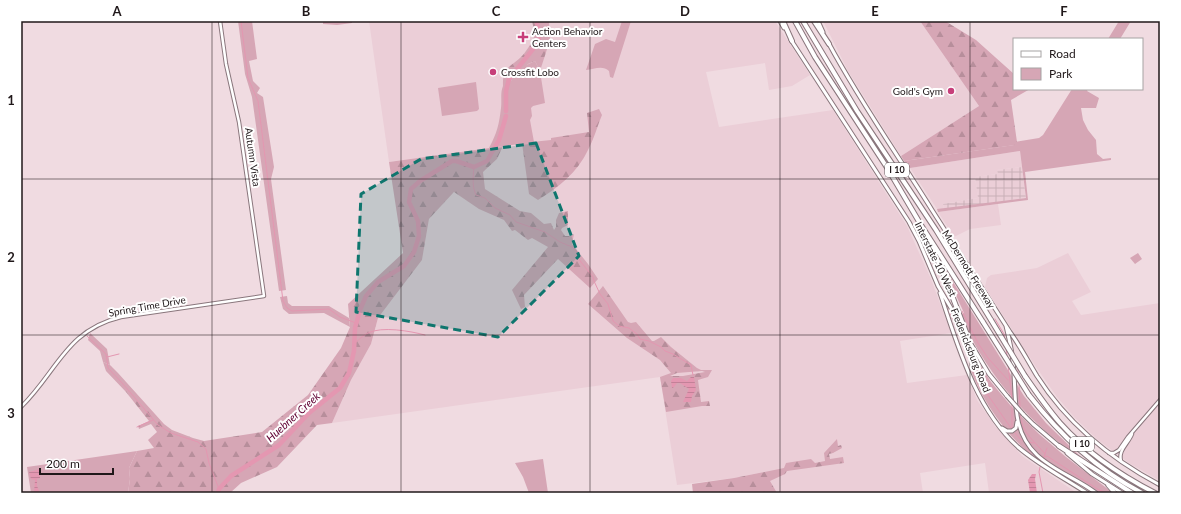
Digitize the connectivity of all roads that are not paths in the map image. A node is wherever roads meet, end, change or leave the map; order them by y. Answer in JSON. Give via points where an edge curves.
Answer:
{"nodes":[{"id":1,"x":220,"y":21,"type":"edge"},
{"id":2,"x":782,"y":21,"type":"edge"},
{"id":3,"x":795,"y":21,"type":"edge"},
{"id":4,"x":803,"y":21,"type":"edge"},
{"id":5,"x":814,"y":21,"type":"edge"},
{"id":6,"x":818,"y":21,"type":"edge"},
{"id":7,"x":792,"y":41,"type":"joint"},
{"id":8,"x":829,"y":44,"type":"junction"},
{"id":9,"x":921,"y":225,"type":"junction"},
{"id":10,"x":938,"y":286,"type":"junction"},
{"id":11,"x":264,"y":296,"type":"joint"},
{"id":12,"x":1005,"y":324,"type":"junction"},
{"id":13,"x":969,"y":340,"type":"junction"},
{"id":14,"x":1160,"y":400,"type":"edge"},
{"id":15,"x":21,"y":406,"type":"edge"},
{"id":16,"x":1017,"y":421,"type":"junction"},
{"id":17,"x":999,"y":426,"type":"junction"},
{"id":18,"x":1133,"y":432,"type":"junction"},
{"id":19,"x":1058,"y":446,"type":"junction"},
{"id":20,"x":1109,"y":453,"type":"junction"},
{"id":21,"x":1121,"y":462,"type":"junction"},
{"id":22,"x":1108,"y":485,"type":"junction"},
{"id":23,"x":1160,"y":485,"type":"edge"},
{"id":24,"x":1087,"y":493,"type":"edge"},
{"id":25,"x":1096,"y":493,"type":"edge"},
{"id":26,"x":1115,"y":493,"type":"edge"},
{"id":27,"x":1122,"y":493,"type":"edge"},
{"id":28,"x":1132,"y":493,"type":"edge"},
{"id":29,"x":1142,"y":493,"type":"edge"},
{"id":30,"x":1155,"y":493,"type":"edge"}],
"edges":[{"from":1,"to":11,"type":"street","name":"Autumn Vista","via":[[226,64],[240,122]]},
{"from":2,"to":7,"type":"highway"},
{"from":3,"to":9,"type":"highway","name":"McDermott Freeway","number":"I 10"},
{"from":4,"to":30,"type":"highway","name":"McDermott Freeway","number":"I 10","bridge":true,"via":[[1025,376],[1049,410],[1076,439],[1117,471]]},
{"from":5,"to":8,"type":"highway"},
{"from":6,"to":8,"type":"main road","name":"Interstate 10 West"},
{"from":7,"to":10,"type":"main road","name":"Interstate 10 West","via":[[909,222],[920,241]]},
{"from":8,"to":12,"type":"main road","name":"Interstate 10 West"},
{"from":9,"to":13,"type":"highway","via":[[943,272]]},
{"from":9,"to":29,"type":"highway","name":"McDermott Freeway","number":"I 10","bridge":true,"via":[[1029,395],[1064,436],[1090,459]]},
{"from":10,"to":13,"type":"main road","name":"Interstate 10 West"},
{"from":10,"to":17,"type":"main road","name":"Fredericksburg Road","via":[[972,379]]},
{"from":11,"to":15,"type":"street","name":"Spring Time Drive","via":[[121,317],[103,322],[87,330],[73,342]]},
{"from":12,"to":16,"type":"main road","via":[[1014,364]]},
{"from":12,"to":20,"type":"main road","name":"Interstate 10 West","via":[[1037,376],[1057,402],[1080,428]]},
{"from":13,"to":19,"type":"main road","name":"Interstate 10 West","bridge":true,"via":[[989,374],[1007,396]]},
{"from":14,"to":18,"type":"street"},
{"from":16,"to":17,"type":"main road","via":[[1016,428],[1012,431]]},
{"from":16,"to":25,"type":"main road","via":[[1028,445],[1036,454]]},
{"from":17,"to":24,"type":"main road","name":"Fredericksburg Road","via":[[1034,460]]},
{"from":18,"to":20,"type":"street","via":[[1116,452]]},
{"from":18,"to":21,"type":"street","via":[[1121,451]]},
{"from":19,"to":22,"type":"main road","name":"Interstate 10 West"},
{"from":19,"to":28,"type":"highway"},
{"from":20,"to":21,"type":"main road","name":"Interstate 10 West"},
{"from":21,"to":23,"type":"main road","name":"Interstate 10 West"},
{"from":22,"to":26,"type":"main road"},
{"from":22,"to":27,"type":"main road","name":"Interstate 10 West"}]}
